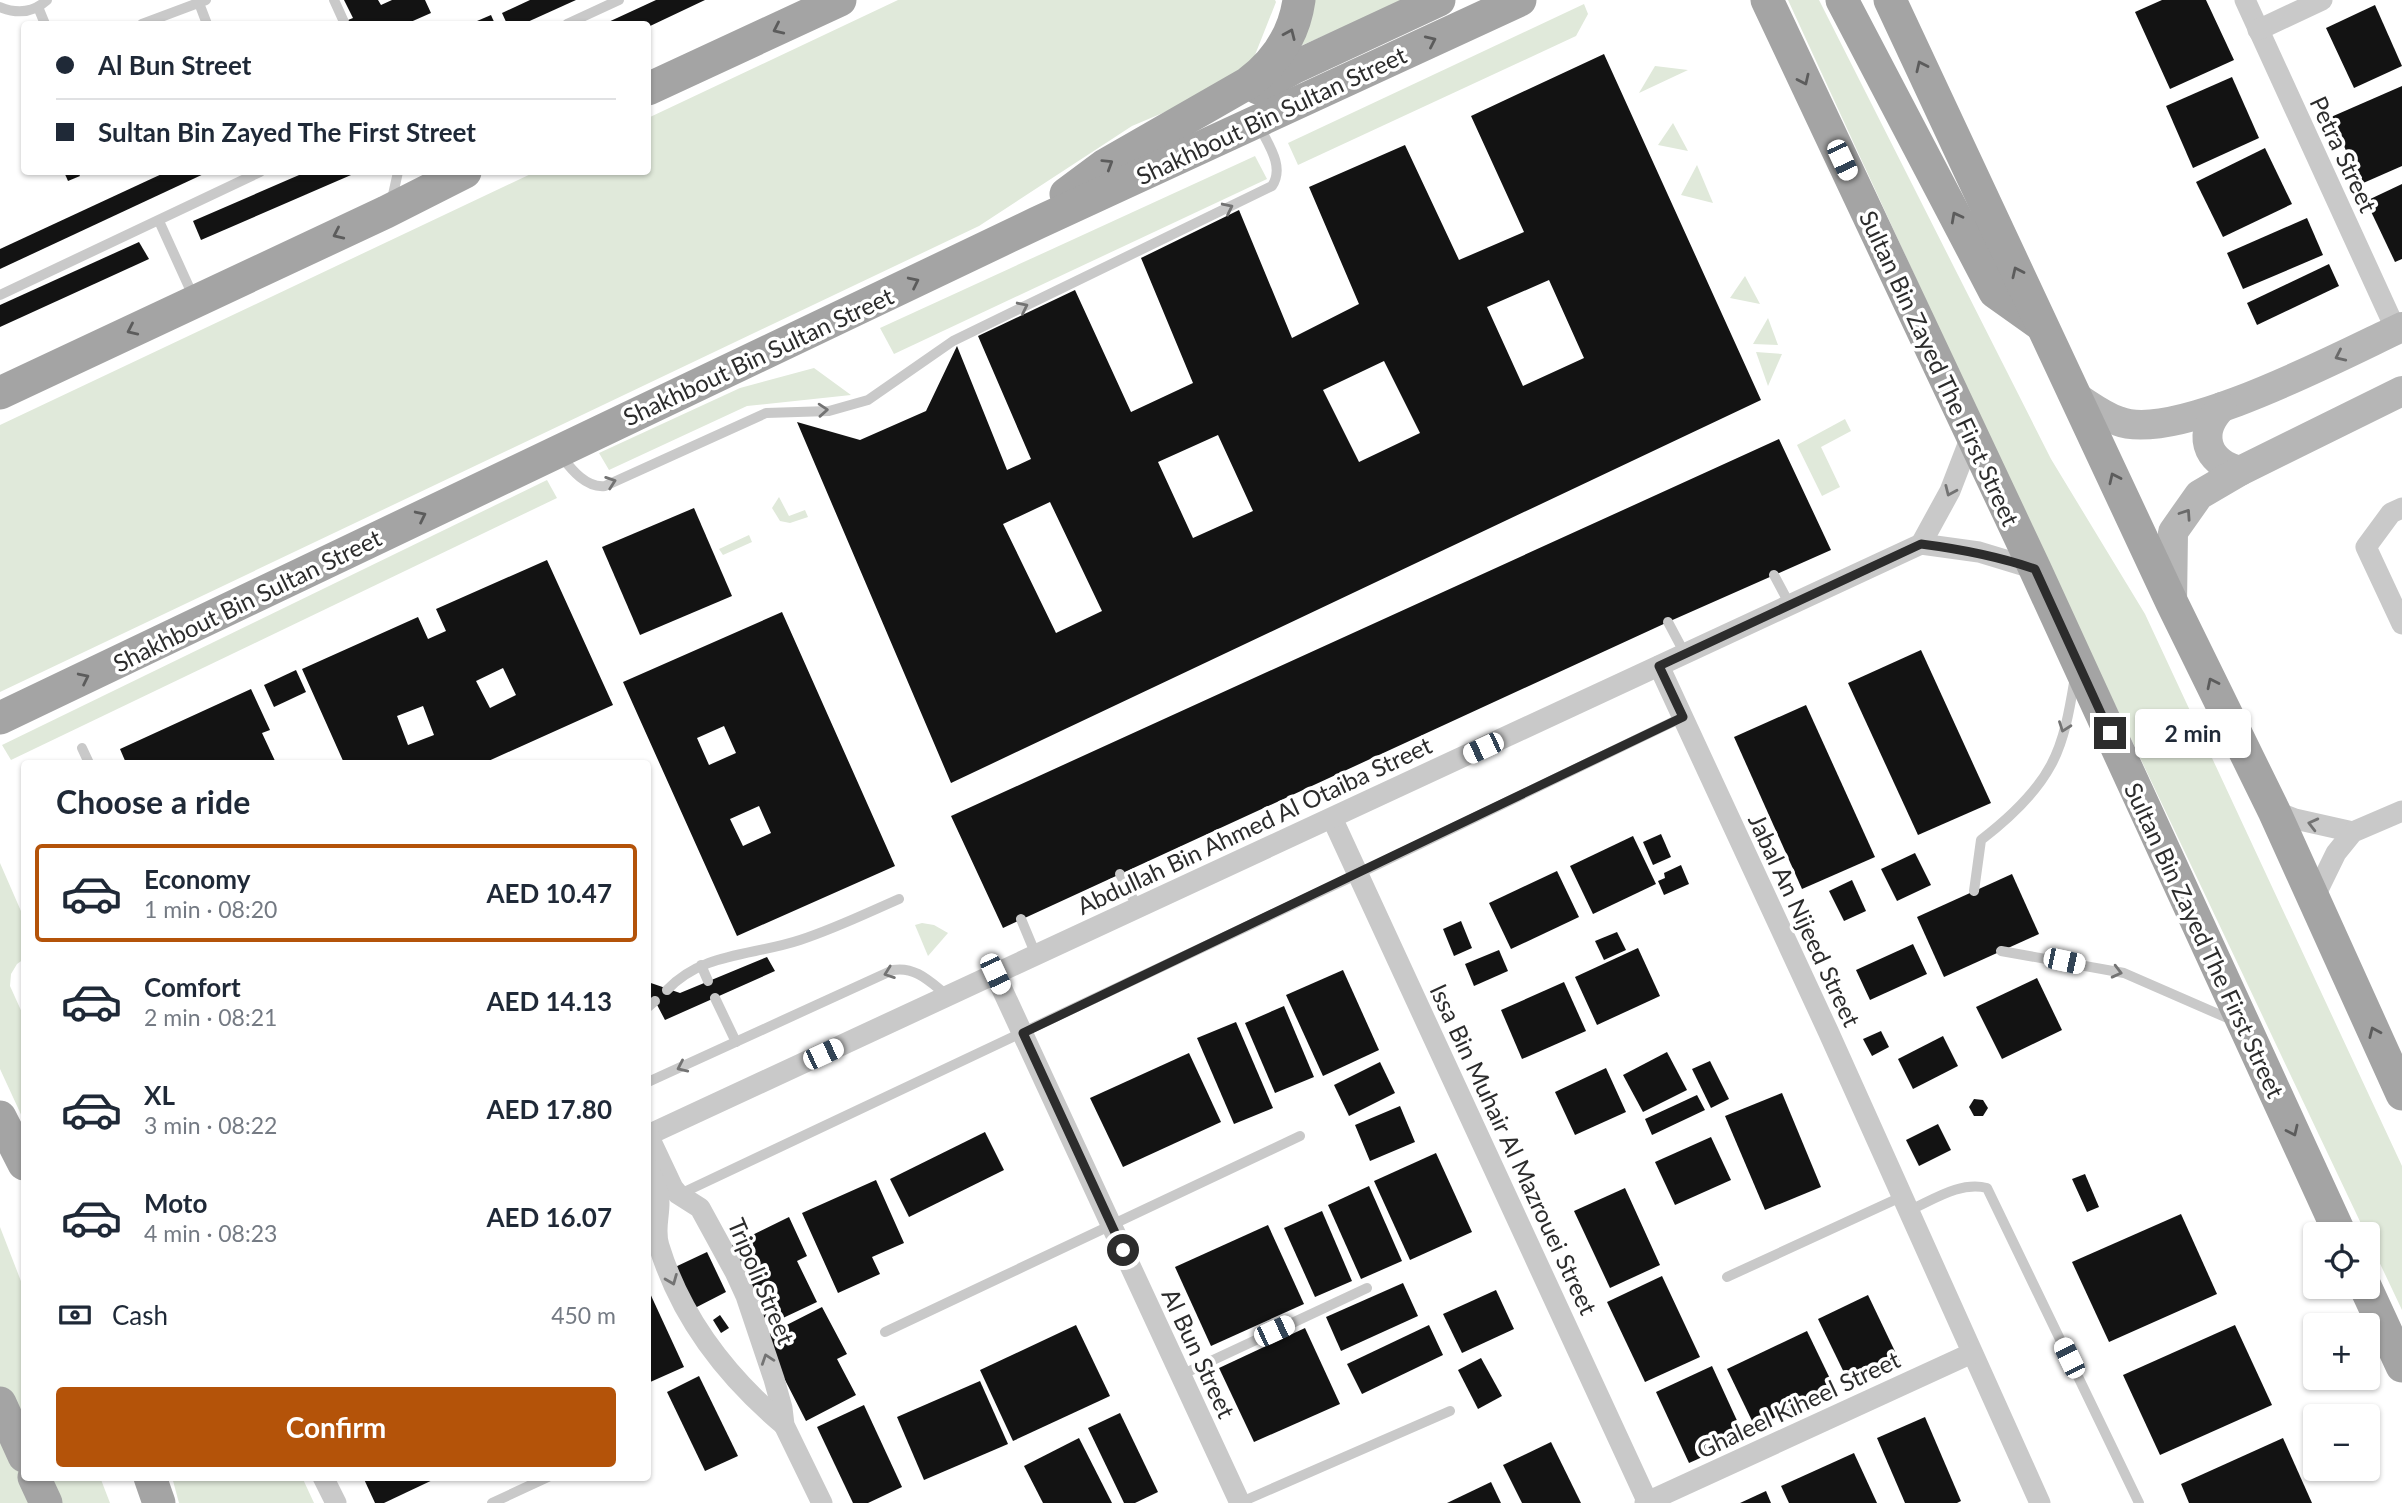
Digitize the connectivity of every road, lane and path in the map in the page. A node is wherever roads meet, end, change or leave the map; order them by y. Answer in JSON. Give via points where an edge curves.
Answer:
{"nodes":[{"id":1,"x":334,"y":0,"type":"edge"},
{"id":2,"x":619,"y":0,"type":"edge"},
{"id":3,"x":840,"y":0,"type":"edge"},
{"id":4,"x":1299,"y":0,"type":"edge"},
{"id":5,"x":1439,"y":0,"type":"edge"},
{"id":6,"x":1520,"y":0,"type":"edge"},
{"id":7,"x":1746,"y":0,"type":"edge"},
{"id":8,"x":1842,"y":0,"type":"edge"},
{"id":9,"x":1890,"y":0,"type":"edge"},
{"id":10,"x":2245,"y":0,"type":"edge"},
{"id":11,"x":2322,"y":0,"type":"edge"},
{"id":12,"x":202,"y":1,"type":"edge"},
{"id":13,"x":42,"y":4,"type":"edge"},
{"id":14,"x":0,"y":7,"type":"edge"},
{"id":15,"x":1771,"y":9,"type":"edge"},
{"id":16,"x":150,"y":21,"type":"edge"},
{"id":17,"x":206,"y":21,"type":"edge"},
{"id":18,"x":344,"y":21,"type":"edge"},
{"id":19,"x":574,"y":21,"type":"edge"},
{"id":20,"x":2258,"y":30,"type":"junction"},
{"id":21,"x":651,"y":88,"type":"edge"},
{"id":22,"x":1256,"y":122,"type":"junction"},
{"id":23,"x":1152,"y":170,"type":"junction"},
{"id":24,"x":254,"y":175,"type":"edge"},
{"id":25,"x":397,"y":175,"type":"edge"},
{"id":26,"x":460,"y":175,"type":"edge"},
{"id":27,"x":386,"y":212,"type":"junction"},
{"id":28,"x":159,"y":221,"type":"junction"},
{"id":29,"x":1037,"y":223,"type":"junction"},
{"id":30,"x":0,"y":295,"type":"edge"},
{"id":31,"x":195,"y":300,"type":"junction"},
{"id":32,"x":2042,"y":325,"type":"junction"},
{"id":33,"x":2399,"y":329,"type":"edge"},
{"id":34,"x":2402,"y":391,"type":"edge"},
{"id":35,"x":0,"y":393,"type":"edge"},
{"id":36,"x":2076,"y":397,"type":"junction"},
{"id":37,"x":2222,"y":407,"type":"junction"},
{"id":38,"x":1972,"y":434,"type":"junction"},
{"id":39,"x":558,"y":451,"type":"junction"},
{"id":40,"x":2240,"y":471,"type":"junction"},
{"id":41,"x":2402,"y":508,"type":"edge"},
{"id":42,"x":1921,"y":544,"type":"junction"},
{"id":43,"x":2035,"y":569,"type":"junction"},
{"id":44,"x":1774,"y":575,"type":"dead end"},
{"id":45,"x":2172,"y":603,"type":"junction"},
{"id":46,"x":1790,"y":605,"type":"junction"},
{"id":47,"x":1668,"y":622,"type":"dead end"},
{"id":48,"x":2402,"y":624,"type":"edge"},
{"id":49,"x":1685,"y":654,"type":"junction"},
{"id":50,"x":2077,"y":660,"type":"junction"},
{"id":51,"x":1659,"y":666,"type":"junction"},
{"id":52,"x":36,"y":701,"type":"junction"},
{"id":53,"x":1683,"y":717,"type":"junction"},
{"id":54,"x":0,"y":718,"type":"edge"},
{"id":55,"x":0,"y":734,"type":"edge"},
{"id":56,"x":82,"y":748,"type":"dead end"},
{"id":57,"x":88,"y":760,"type":"edge"},
{"id":58,"x":2274,"y":810,"type":"junction"},
{"id":59,"x":2402,"y":811,"type":"edge"},
{"id":60,"x":1332,"y":818,"type":"junction"},
{"id":61,"x":2353,"y":832,"type":"junction"},
{"id":62,"x":1120,"y":874,"type":"dead end"},
{"id":63,"x":1358,"y":874,"type":"junction"},
{"id":64,"x":1973,"y":891,"type":"dead end"},
{"id":65,"x":2314,"y":898,"type":"junction"},
{"id":66,"x":899,"y":899,"type":"dead end"},
{"id":67,"x":1138,"y":908,"type":"junction"},
{"id":68,"x":1021,"y":919,"type":"dead end"},
{"id":69,"x":2001,"y":951,"type":"dead end"},
{"id":70,"x":1036,"y":955,"type":"junction"},
{"id":71,"x":701,"y":965,"type":"junction"},
{"id":72,"x":995,"y":974,"type":"junction"},
{"id":73,"x":708,"y":981,"type":"dead end"},
{"id":74,"x":667,"y":990,"type":"dead end"},
{"id":75,"x":948,"y":996,"type":"junction"},
{"id":76,"x":715,"y":998,"type":"dead end"},
{"id":77,"x":2243,"y":1025,"type":"junction"},
{"id":78,"x":1023,"y":1033,"type":"junction"},
{"id":79,"x":736,"y":1042,"type":"junction"},
{"id":80,"x":651,"y":1081,"type":"edge"},
{"id":81,"x":2402,"y":1094,"type":"edge"},
{"id":82,"x":0,"y":1117,"type":"edge"},
{"id":83,"x":651,"y":1134,"type":"edge"},
{"id":84,"x":1300,"y":1136,"type":"dead end"},
{"id":85,"x":651,"y":1142,"type":"edge"},
{"id":86,"x":21,"y":1158,"type":"edge"},
{"id":87,"x":651,"y":1174,"type":"edge"},
{"id":88,"x":678,"y":1194,"type":"junction"},
{"id":89,"x":1905,"y":1204,"type":"junction"},
{"id":90,"x":653,"y":1208,"type":"edge"},
{"id":91,"x":2334,"y":1222,"type":"edge"},
{"id":92,"x":1111,"y":1225,"type":"junction"},
{"id":93,"x":1727,"y":1277,"type":"dead end"},
{"id":94,"x":1367,"y":1288,"type":"dead end"},
{"id":95,"x":2371,"y":1299,"type":"edge"},
{"id":96,"x":885,"y":1332,"type":"dead end"},
{"id":97,"x":1972,"y":1353,"type":"junction"},
{"id":98,"x":2402,"y":1366,"type":"edge"},
{"id":99,"x":1181,"y":1375,"type":"junction"},
{"id":100,"x":0,"y":1403,"type":"edge"},
{"id":101,"x":1450,"y":1411,"type":"dead end"},
{"id":102,"x":784,"y":1425,"type":"junction"},
{"id":103,"x":21,"y":1449,"type":"edge"},
{"id":104,"x":36,"y":1481,"type":"edge"},
{"id":105,"x":151,"y":1481,"type":"edge"},
{"id":106,"x":325,"y":1481,"type":"edge"},
{"id":107,"x":539,"y":1481,"type":"edge"},
{"id":108,"x":46,"y":1503,"type":"edge"},
{"id":109,"x":159,"y":1503,"type":"edge"},
{"id":110,"x":336,"y":1503,"type":"edge"},
{"id":111,"x":492,"y":1503,"type":"edge"},
{"id":112,"x":822,"y":1503,"type":"edge"},
{"id":113,"x":1240,"y":1503,"type":"edge"},
{"id":114,"x":1647,"y":1503,"type":"edge"},
{"id":115,"x":2040,"y":1503,"type":"edge"},
{"id":116,"x":2139,"y":1503,"type":"edge"}],
"edges":[{"from":1,"to":18,"type":"lane"},
{"from":2,"to":19,"type":"lane"},
{"from":3,"to":21,"type":"main road","one_way":true},
{"from":29,"to":4,"type":"main road","one_way":true,"via":[[1105,165],[1266,70],[1284,46],[1297,18]]},
{"from":5,"to":23,"type":"main road","via":[[1295,67],[1227,106],[1199,125]]},
{"from":22,"to":6,"type":"main road","name":"Shakhbout Bin Sultan Street","one_way":true},
{"from":7,"to":15,"type":"main road"},
{"from":32,"to":8,"type":"main road","one_way":true,"via":[[1995,292]]},
{"from":32,"to":9,"type":"main road","one_way":true},
{"from":10,"to":20,"type":"street","name":"Petra Street"},
{"from":11,"to":20,"type":"street"},
{"from":12,"to":16,"type":"lane"},
{"from":12,"to":17,"type":"lane"},
{"from":13,"to":14,"type":"lane","via":[[16,12]]},
{"from":15,"to":38,"type":"main road","name":"Sultan Bin Zayed The First Street","one_way":true},
{"from":20,"to":33,"type":"street","name":"Petra Street"},
{"from":22,"to":23,"type":"main road","name":"Shakhbout Bin Sultan Street"},
{"from":39,"to":22,"type":"lane","one_way":true,"via":[[586,481],[605,486],[765,414],[829,411],[867,400],[953,341],[1272,186],[1277,164]]},
{"from":23,"to":29,"type":"main road","name":"Shakhbout Bin Sultan Street"},
{"from":24,"to":28,"type":"lane"},
{"from":25,"to":27,"type":"lane"},
{"from":26,"to":27,"type":"main road"},
{"from":27,"to":31,"type":"main road","one_way":true},
{"from":28,"to":30,"type":"lane"},
{"from":28,"to":31,"type":"lane"},
{"from":39,"to":29,"type":"main road","name":"Shakhbout Bin Sultan Street","one_way":true},
{"from":31,"to":35,"type":"main road","one_way":true},
{"from":32,"to":36,"type":"main road"},
{"from":33,"to":37,"type":"street","one_way":true},
{"from":34,"to":40,"type":"street"},
{"from":36,"to":37,"type":"street","via":[[2119,422],[2157,426]]},
{"from":45,"to":36,"type":"main road","one_way":true},
{"from":37,"to":40,"type":"street","via":[[2208,426],[2210,451],[2217,461]]},
{"from":38,"to":42,"type":"street","one_way":true,"via":[[1950,491]]},
{"from":38,"to":43,"type":"main road","name":"Sultan Bin Zayed The First Street"},
{"from":52,"to":39,"type":"main road","name":"Shakhbout Bin Sultan Street","one_way":true},
{"from":45,"to":40,"type":"street","one_way":true,"via":[[2174,532],[2199,495]]},
{"from":41,"to":48,"type":"street","via":[[2391,513],[2366,547]]},
{"from":42,"to":43,"type":"street","via":[[1979,552]]},
{"from":42,"to":46,"type":"street","name":"Abdullah Bin Ahmed Al Otaiba Street"},
{"from":43,"to":50,"type":"main road","name":"Sultan Bin Zayed The First Street"},
{"from":44,"to":46,"type":"lane"},
{"from":58,"to":45,"type":"main road","one_way":true},
{"from":46,"to":49,"type":"street","name":"Abdullah Bin Ahmed Al Otaiba Street"},
{"from":47,"to":49,"type":"lane"},
{"from":49,"to":51,"type":"street","name":"Abdullah Bin Ahmed Al Otaiba Street"},
{"from":50,"to":64,"type":"lane","one_way":true,"via":[[2069,714],[2050,766],[2015,813],[1982,841]]},
{"from":50,"to":77,"type":"main road","name":"Sultan Bin Zayed The First Street"},
{"from":51,"to":53,"type":"street","name":"Jabal An Nijeed Street"},
{"from":51,"to":60,"type":"street","name":"Abdullah Bin Ahmed Al Otaiba Street"},
{"from":52,"to":54,"type":"main road","name":"Shakhbout Bin Sultan Street"},
{"from":52,"to":55,"type":"main road"},
{"from":53,"to":63,"type":"lane"},
{"from":53,"to":89,"type":"street","name":"Jabal An Nijeed Street"},
{"from":56,"to":57,"type":"lane"},
{"from":61,"to":58,"type":"street","one_way":true},
{"from":58,"to":65,"type":"main road"},
{"from":59,"to":61,"type":"street"},
{"from":60,"to":63,"type":"street","name":"Issa Bin Muhair Al Mazrouei Street"},
{"from":60,"to":67,"type":"street","name":"Abdullah Bin Ahmed Al Otaiba Street"},
{"from":61,"to":65,"type":"street","via":[[2336,853]]},
{"from":62,"to":67,"type":"lane"},
{"from":63,"to":78,"type":"lane"},
{"from":63,"to":114,"type":"street","name":"Issa Bin Muhair Al Mazrouei Street"},
{"from":81,"to":65,"type":"main road","one_way":true},
{"from":66,"to":71,"type":"lane","via":[[783,946]]},
{"from":67,"to":70,"type":"street","name":"Abdullah Bin Ahmed Al Otaiba Street"},
{"from":68,"to":70,"type":"lane"},
{"from":69,"to":77,"type":"lane","one_way":true,"via":[[2124,973]]},
{"from":70,"to":72,"type":"street","name":"Abdullah Bin Ahmed Al Otaiba Street"},
{"from":71,"to":73,"type":"lane"},
{"from":71,"to":74,"type":"lane","via":[[679,976]]},
{"from":72,"to":75,"type":"street","name":"Abdullah Bin Ahmed Al Otaiba Street"},
{"from":72,"to":78,"type":"street","name":"Al Bun Street"},
{"from":75,"to":79,"type":"lane","one_way":true,"via":[[919,974],[902,968]]},
{"from":75,"to":83,"type":"street","name":"Abdullah Bin Ahmed Al Otaiba Street"},
{"from":76,"to":79,"type":"lane"},
{"from":77,"to":91,"type":"main road","name":"Sultan Bin Zayed The First Street","one_way":true},
{"from":78,"to":88,"type":"lane"},
{"from":78,"to":92,"type":"street","name":"Al Bun Street"},
{"from":79,"to":80,"type":"lane","one_way":true},
{"from":82,"to":86,"type":"main road"},
{"from":84,"to":92,"type":"lane"},
{"from":85,"to":88,"type":"street","name":"Tripoli Street"},
{"from":87,"to":90,"type":"street","name":"Tripoli Street","via":[[656,1185]]},
{"from":88,"to":90,"type":"lane"},
{"from":102,"to":88,"type":"street","name":"Tripoli Street","one_way":true,"via":[[775,1380],[735,1272],[701,1208]]},
{"from":89,"to":93,"type":"lane"},
{"from":89,"to":97,"type":"street","name":"Jabal An Nijeed Street"},
{"from":89,"to":116,"type":"lane","via":[[1962,1187],[1987,1188]]},
{"from":90,"to":102,"type":"street","name":"Tripoli Street","one_way":true,"via":[[659,1246],[692,1323],[748,1394]]},
{"from":92,"to":96,"type":"lane"},
{"from":92,"to":99,"type":"street","name":"Al Bun Street"},
{"from":94,"to":99,"type":"lane"},
{"from":95,"to":98,"type":"main road"},
{"from":97,"to":114,"type":"street","name":"Ghaleel Kiheel Street"},
{"from":97,"to":115,"type":"street","name":"Jabal An Nijeed Street"},
{"from":99,"to":113,"type":"street","name":"Al Bun Street"},
{"from":100,"to":103,"type":"main road"},
{"from":101,"to":113,"type":"lane","name":"Al Bun Street"},
{"from":102,"to":112,"type":"street","name":"Tripoli Street"},
{"from":104,"to":108,"type":"main road"},
{"from":105,"to":109,"type":"main road"},
{"from":106,"to":110,"type":"street"},
{"from":107,"to":111,"type":"lane"}]}
